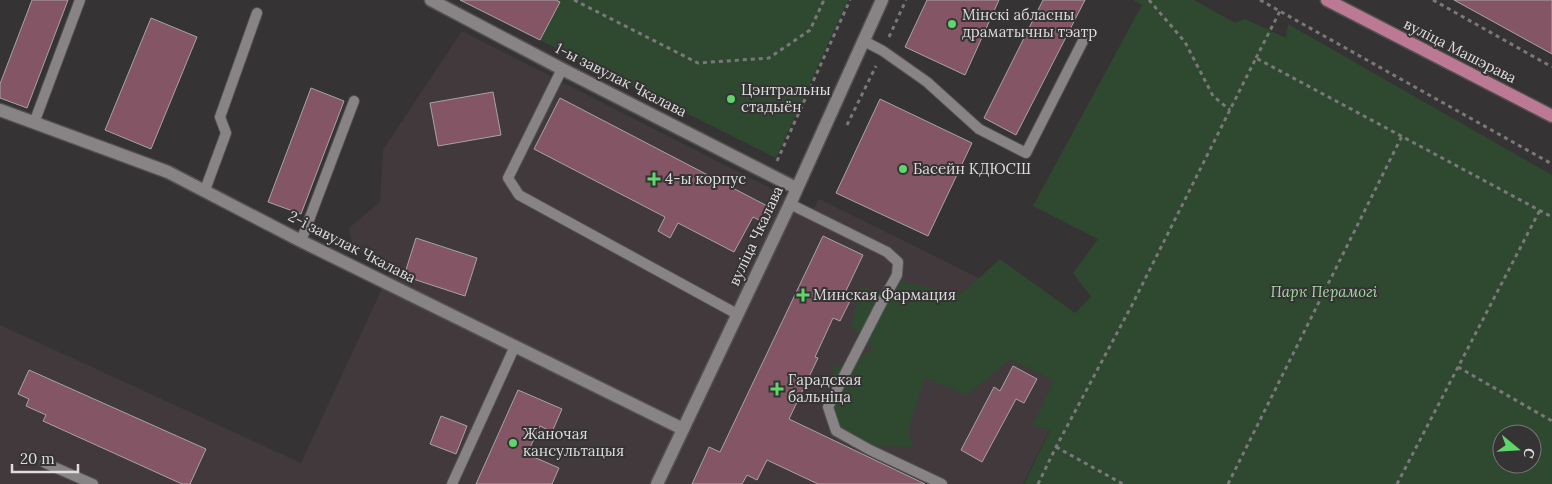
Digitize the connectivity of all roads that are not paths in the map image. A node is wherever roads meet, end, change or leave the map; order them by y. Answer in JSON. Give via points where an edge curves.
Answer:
{"nodes":[{"id":1,"x":80,"y":0,"type":"edge"},
{"id":2,"x":431,"y":0,"type":"edge"},
{"id":3,"x":882,"y":0,"type":"edge"},
{"id":4,"x":1327,"y":0,"type":"edge"},
{"id":5,"x":257,"y":13,"type":"dead end"},
{"id":6,"x":1087,"y":33,"type":"dead end"},
{"id":7,"x":864,"y":41,"type":"junction"},
{"id":8,"x":562,"y":69,"type":"junction"},
{"id":9,"x":354,"y":101,"type":"dead end"},
{"id":10,"x":0,"y":110,"type":"edge"},
{"id":11,"x":1550,"y":112,"type":"edge"},
{"id":12,"x":34,"y":123,"type":"junction"},
{"id":13,"x":796,"y":188,"type":"junction"},
{"id":14,"x":205,"y":190,"type":"junction"},
{"id":15,"x":790,"y":204,"type":"junction"},
{"id":16,"x":301,"y":241,"type":"junction"},
{"id":17,"x":737,"y":314,"type":"junction"},
{"id":18,"x":515,"y":346,"type":"junction"},
{"id":19,"x":683,"y":429,"type":"junction"},
{"id":20,"x":45,"y":463,"type":"dead end"},
{"id":21,"x":93,"y":484,"type":"edge"},
{"id":22,"x":452,"y":484,"type":"edge"},
{"id":23,"x":657,"y":484,"type":"edge"},
{"id":24,"x":942,"y":484,"type":"edge"}],
"edges":[{"from":1,"to":12,"type":"lane"},
{"from":2,"to":8,"type":"street","name":"1-ы завулак Чкалава"},
{"from":3,"to":7,"type":"street","name":"вуліца Чкалава"},
{"from":4,"to":11,"type":"main road","name":"вуліца Машэрава"},
{"from":5,"to":14,"type":"lane","via":[[220,117],[226,133]]},
{"from":6,"to":7,"type":"lane","via":[[1026,153],[979,129],[927,82]]},
{"from":7,"to":13,"type":"street","name":"вуліца Чкалава"},
{"from":8,"to":13,"type":"street","name":"1-ы завулак Чкалава"},
{"from":8,"to":17,"type":"lane","via":[[508,178],[519,196]]},
{"from":9,"to":16,"type":"lane"},
{"from":10,"to":12,"type":"street","name":"2-і завулак Чкалава"},
{"from":12,"to":14,"type":"street","name":"2-і завулак Чкалава","via":[[168,172]]},
{"from":13,"to":15,"type":"street","name":"вуліца Чкалава"},
{"from":14,"to":16,"type":"street","name":"2-і завулак Чкалава"},
{"from":15,"to":17,"type":"street","name":"вуліца Чкалава"},
{"from":15,"to":24,"type":"lane","via":[[887,252],[898,262],[898,275],[828,407],[836,431]]},
{"from":16,"to":18,"type":"street","name":"2-і завулак Чкалава"},
{"from":17,"to":19,"type":"street","name":"вуліца Чкалава"},
{"from":18,"to":19,"type":"street","name":"2-і завулак Чкалава"},
{"from":18,"to":22,"type":"lane"},
{"from":19,"to":23,"type":"street","name":"вуліца Чкалава"},
{"from":20,"to":21,"type":"lane"}]}
